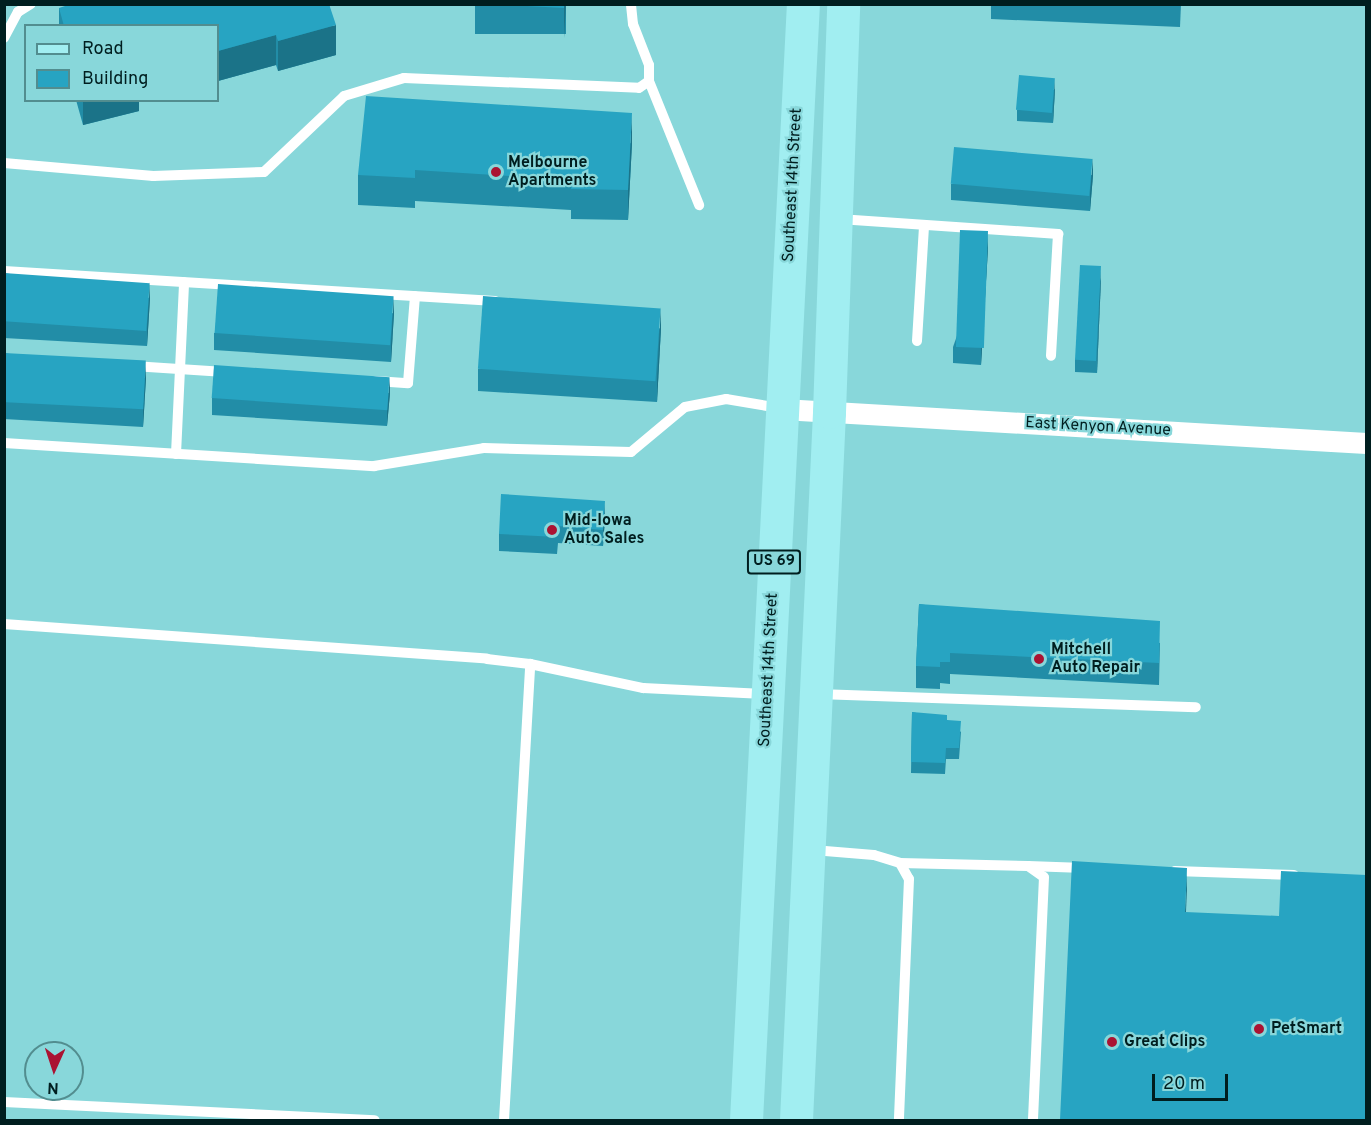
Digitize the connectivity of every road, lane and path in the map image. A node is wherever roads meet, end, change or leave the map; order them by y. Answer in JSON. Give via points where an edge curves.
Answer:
{"nodes":[{"id":1,"x":31,"y":4,"type":"edge"},
{"id":2,"x":631,"y":4,"type":"edge"},
{"id":3,"x":802,"y":4,"type":"edge"},
{"id":4,"x":843,"y":4,"type":"edge"},
{"id":5,"x":4,"y":38,"type":"edge"},
{"id":6,"x":649,"y":81,"type":"junction"},
{"id":7,"x":4,"y":163,"type":"edge"},
{"id":8,"x":699,"y":205,"type":"dead end"},
{"id":9,"x":835,"y":219,"type":"junction"},
{"id":10,"x":924,"y":225,"type":"junction"},
{"id":11,"x":4,"y":271,"type":"edge"},
{"id":12,"x":184,"y":282,"type":"junction"},
{"id":13,"x":415,"y":296,"type":"junction"},
{"id":14,"x":505,"y":302,"type":"edge"},
{"id":15,"x":917,"y":341,"type":"dead end"},
{"id":16,"x":1051,"y":356,"type":"dead end"},
{"id":17,"x":122,"y":365,"type":"edge"},
{"id":18,"x":180,"y":369,"type":"junction"},
{"id":19,"x":237,"y":372,"type":"edge"},
{"id":20,"x":362,"y":380,"type":"edge"},
{"id":21,"x":782,"y":409,"type":"junction"},
{"id":22,"x":829,"y":412,"type":"junction"},
{"id":23,"x":4,"y":443,"type":"edge"},
{"id":24,"x":1366,"y":443,"type":"edge"},
{"id":25,"x":176,"y":454,"type":"junction"},
{"id":26,"x":4,"y":624,"type":"edge"},
{"id":27,"x":530,"y":664,"type":"junction"},
{"id":28,"x":768,"y":694,"type":"junction"},
{"id":29,"x":816,"y":694,"type":"junction"},
{"id":30,"x":1196,"y":707,"type":"dead end"},
{"id":31,"x":809,"y":850,"type":"junction"},
{"id":32,"x":900,"y":863,"type":"junction"},
{"id":33,"x":1028,"y":866,"type":"junction"},
{"id":34,"x":1095,"y":868,"type":"edge"},
{"id":35,"x":1163,"y":870,"type":"edge"},
{"id":36,"x":1301,"y":875,"type":"edge"},
{"id":37,"x":4,"y":1102,"type":"edge"},
{"id":38,"x":375,"y":1120,"type":"edge"},
{"id":39,"x":504,"y":1120,"type":"edge"},
{"id":40,"x":746,"y":1120,"type":"edge"},
{"id":41,"x":796,"y":1120,"type":"edge"},
{"id":42,"x":899,"y":1120,"type":"edge"},
{"id":43,"x":1033,"y":1120,"type":"edge"}],
"edges":[{"from":1,"to":5,"type":"lane","via":[[18,12]]},
{"from":2,"to":6,"type":"lane","via":[[633,24],[649,65]]},
{"from":3,"to":21,"type":"main road","name":"Southeast 14th Street","number":"US 69"},
{"from":4,"to":9,"type":"main road","number":"US 69"},
{"from":6,"to":7,"type":"lane","via":[[639,88],[404,78],[344,96],[264,172],[153,176]]},
{"from":6,"to":8,"type":"lane"},
{"from":9,"to":10,"type":"lane"},
{"from":9,"to":22,"type":"main road","number":"US 69"},
{"from":10,"to":15,"type":"lane"},
{"from":10,"to":16,"type":"lane","via":[[1058,234]]},
{"from":11,"to":12,"type":"lane"},
{"from":12,"to":13,"type":"lane"},
{"from":12,"to":18,"type":"lane"},
{"from":13,"to":14,"type":"lane"},
{"from":13,"to":20,"type":"lane","via":[[408,383]]},
{"from":17,"to":18,"type":"lane"},
{"from":18,"to":19,"type":"lane"},
{"from":18,"to":25,"type":"lane"},
{"from":21,"to":22,"type":"street","name":"East Kenyon Avenue"},
{"from":21,"to":25,"type":"lane","via":[[726,399],[685,407],[632,452],[484,448],[374,466]]},
{"from":21,"to":28,"type":"main road","name":"Southeast 14th Street","number":"US 69"},
{"from":22,"to":24,"type":"street","name":"East Kenyon Avenue"},
{"from":22,"to":29,"type":"main road","number":"US 69"},
{"from":23,"to":25,"type":"lane"},
{"from":26,"to":27,"type":"lane"},
{"from":27,"to":28,"type":"lane","via":[[643,688]]},
{"from":27,"to":39,"type":"lane"},
{"from":28,"to":40,"type":"main road","name":"Southeast 14th Street","number":"US 69"},
{"from":29,"to":30,"type":"lane"},
{"from":29,"to":31,"type":"main road","number":"US 69"},
{"from":31,"to":32,"type":"lane","via":[[874,855]]},
{"from":31,"to":41,"type":"main road","number":"US 69"},
{"from":32,"to":33,"type":"lane"},
{"from":32,"to":42,"type":"lane","via":[[909,879]]},
{"from":33,"to":34,"type":"lane"},
{"from":33,"to":43,"type":"lane","via":[[1044,877]]},
{"from":35,"to":36,"type":"lane"},
{"from":37,"to":38,"type":"lane"}]}
